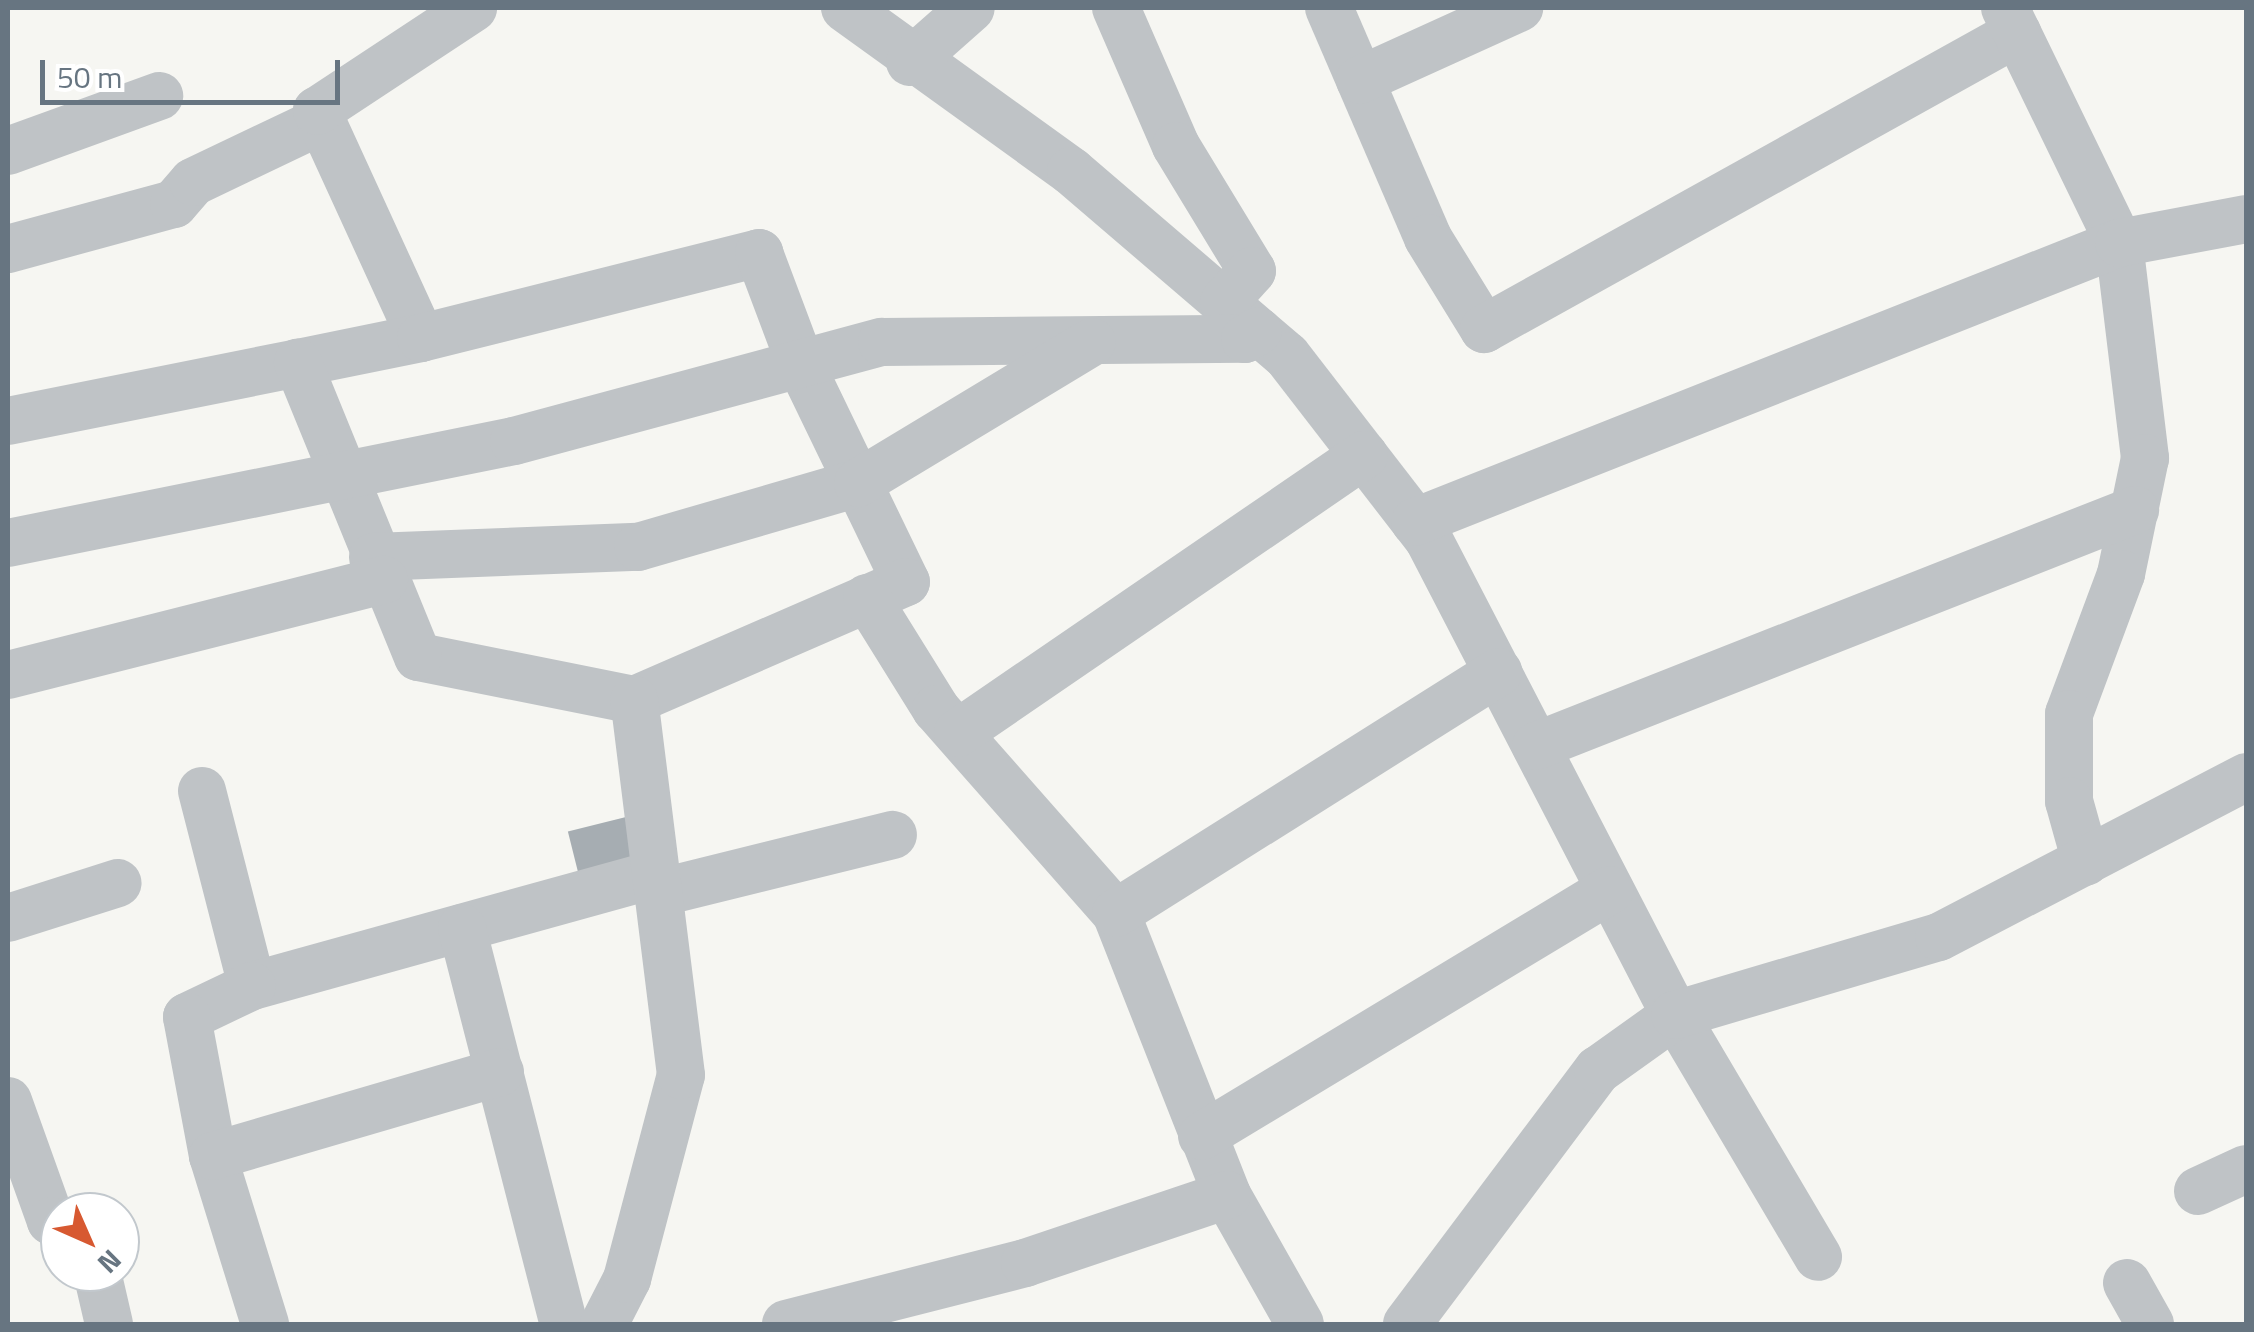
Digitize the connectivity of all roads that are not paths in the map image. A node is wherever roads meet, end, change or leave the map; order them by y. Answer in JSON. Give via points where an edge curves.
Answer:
{"nodes":[{"id":1,"x":473,"y":8,"type":"edge"},
{"id":2,"x":845,"y":8,"type":"edge"},
{"id":3,"x":970,"y":8,"type":"edge"},
{"id":4,"x":1116,"y":8,"type":"edge"},
{"id":5,"x":1328,"y":8,"type":"edge"},
{"id":6,"x":1519,"y":8,"type":"edge"},
{"id":7,"x":2011,"y":20,"type":"edge"},
{"id":8,"x":910,"y":62,"type":"junction"},
{"id":9,"x":1360,"y":80,"type":"junction"},
{"id":10,"x":159,"y":96,"type":"dead end"},
{"id":11,"x":321,"y":121,"type":"junction"},
{"id":12,"x":8,"y":152,"type":"edge"},
{"id":13,"x":2246,"y":219,"type":"edge"},
{"id":14,"x":2119,"y":243,"type":"junction"},
{"id":15,"x":8,"y":249,"type":"edge"},
{"id":16,"x":1241,"y":317,"type":"junction"},
{"id":17,"x":421,"y":338,"type":"junction"},
{"id":18,"x":1094,"y":340,"type":"junction"},
{"id":19,"x":298,"y":362,"type":"junction"},
{"id":20,"x":801,"y":365,"type":"junction"},
{"id":21,"x":9,"y":411,"type":"edge"},
{"id":22,"x":1364,"y":455,"type":"junction"},
{"id":23,"x":336,"y":474,"type":"junction"},
{"id":24,"x":858,"y":483,"type":"junction"},
{"id":25,"x":2135,"y":510,"type":"junction"},
{"id":26,"x":1415,"y":522,"type":"junction"},
{"id":27,"x":8,"y":543,"type":"edge"},
{"id":28,"x":378,"y":569,"type":"junction"},
{"id":29,"x":868,"y":598,"type":"junction"},
{"id":30,"x":1498,"y":672,"type":"junction"},
{"id":31,"x":8,"y":675,"type":"edge"},
{"id":32,"x":634,"y":700,"type":"junction"},
{"id":33,"x":958,"y":734,"type":"junction"},
{"id":34,"x":1536,"y":746,"type":"junction"},
{"id":35,"x":2246,"y":777,"type":"edge"},
{"id":36,"x":202,"y":791,"type":"dead end"},
{"id":37,"x":893,"y":835,"type":"dead end"},
{"id":38,"x":2086,"y":862,"type":"junction"},
{"id":39,"x":118,"y":883,"type":"dead end"},
{"id":40,"x":657,"y":883,"type":"junction"},
{"id":41,"x":1610,"y":890,"type":"junction"},
{"id":42,"x":1116,"y":913,"type":"junction"},
{"id":43,"x":8,"y":918,"type":"edge"},
{"id":44,"x":462,"y":928,"type":"junction"},
{"id":45,"x":252,"y":986,"type":"junction"},
{"id":46,"x":1675,"y":1014,"type":"junction"},
{"id":47,"x":500,"y":1072,"type":"junction"},
{"id":48,"x":8,"y":1101,"type":"edge"},
{"id":49,"x":1202,"y":1136,"type":"junction"},
{"id":50,"x":213,"y":1156,"type":"junction"},
{"id":51,"x":2246,"y":1170,"type":"edge"},
{"id":52,"x":40,"y":1192,"type":"edge"},
{"id":53,"x":2198,"y":1192,"type":"dead end"},
{"id":54,"x":1227,"y":1196,"type":"junction"},
{"id":55,"x":1818,"y":1258,"type":"dead end"},
{"id":56,"x":2127,"y":1283,"type":"dead end"},
{"id":57,"x":102,"y":1292,"type":"edge"},
{"id":58,"x":864,"y":1315,"type":"edge"},
{"id":59,"x":109,"y":1324,"type":"edge"},
{"id":60,"x":265,"y":1324,"type":"edge"},
{"id":61,"x":564,"y":1324,"type":"edge"},
{"id":62,"x":604,"y":1324,"type":"edge"},
{"id":63,"x":786,"y":1324,"type":"edge"},
{"id":64,"x":1300,"y":1324,"type":"edge"},
{"id":65,"x":1407,"y":1324,"type":"edge"},
{"id":66,"x":2150,"y":1324,"type":"edge"}],
"edges":[{"from":1,"to":11,"type":"street","via":[[317,111]]},
{"from":2,"to":8,"type":"street"},
{"from":3,"to":8,"type":"street"},
{"from":4,"to":16,"type":"street","via":[[1176,146],[1252,272]]},
{"from":5,"to":9,"type":"street"},
{"from":6,"to":9,"type":"street"},
{"from":7,"to":9,"type":"street","via":[[1484,330],[1428,238]]},
{"from":7,"to":14,"type":"street"},
{"from":8,"to":16,"type":"street","via":[[1071,171]]},
{"from":10,"to":12,"type":"street"},
{"from":11,"to":15,"type":"street","via":[[193,182],[174,204]]},
{"from":11,"to":17,"type":"street"},
{"from":13,"to":14,"type":"street"},
{"from":14,"to":25,"type":"street","via":[[2146,458]]},
{"from":14,"to":26,"type":"street"},
{"from":16,"to":18,"type":"street","via":[[1245,339]]},
{"from":16,"to":22,"type":"street"},
{"from":17,"to":19,"type":"street"},
{"from":17,"to":20,"type":"street","via":[[759,253]]},
{"from":18,"to":20,"type":"street","via":[[882,342]]},
{"from":18,"to":24,"type":"street"},
{"from":19,"to":21,"type":"street"},
{"from":19,"to":23,"type":"street"},
{"from":20,"to":23,"type":"street","via":[[514,441]]},
{"from":20,"to":24,"type":"street"},
{"from":22,"to":26,"type":"street"},
{"from":22,"to":33,"type":"street"},
{"from":23,"to":27,"type":"street"},
{"from":23,"to":28,"type":"street"},
{"from":24,"to":28,"type":"street","via":[[638,547]]},
{"from":24,"to":29,"type":"street","via":[[906,582]]},
{"from":25,"to":34,"type":"street"},
{"from":25,"to":38,"type":"street","via":[[2069,714],[2068,801]]},
{"from":26,"to":30,"type":"street"},
{"from":28,"to":31,"type":"street"},
{"from":28,"to":32,"type":"street","via":[[418,658]]},
{"from":29,"to":32,"type":"street"},
{"from":29,"to":33,"type":"street"},
{"from":30,"to":34,"type":"street"},
{"from":30,"to":42,"type":"street"},
{"from":32,"to":40,"type":"street"},
{"from":33,"to":42,"type":"street"},
{"from":34,"to":41,"type":"street"},
{"from":35,"to":38,"type":"street"},
{"from":36,"to":45,"type":"street"},
{"from":37,"to":40,"type":"street"},
{"from":38,"to":46,"type":"street","via":[[1939,937]]},
{"from":39,"to":43,"type":"street"},
{"from":40,"to":44,"type":"street"},
{"from":40,"to":62,"type":"street","via":[[680,1075],[627,1279]]},
{"from":41,"to":46,"type":"street"},
{"from":41,"to":49,"type":"street"},
{"from":42,"to":49,"type":"street"},
{"from":44,"to":45,"type":"street"},
{"from":44,"to":47,"type":"street"},
{"from":45,"to":50,"type":"street","via":[[188,1017]]},
{"from":46,"to":55,"type":"street"},
{"from":46,"to":65,"type":"street","via":[[1598,1070]]},
{"from":47,"to":50,"type":"street"},
{"from":47,"to":61,"type":"street"},
{"from":48,"to":52,"type":"street"},
{"from":49,"to":54,"type":"street"},
{"from":50,"to":60,"type":"street"},
{"from":51,"to":53,"type":"street"},
{"from":54,"to":58,"type":"street"},
{"from":54,"to":64,"type":"street"},
{"from":56,"to":66,"type":"street"},
{"from":57,"to":59,"type":"street"},
{"from":58,"to":63,"type":"street"}]}
